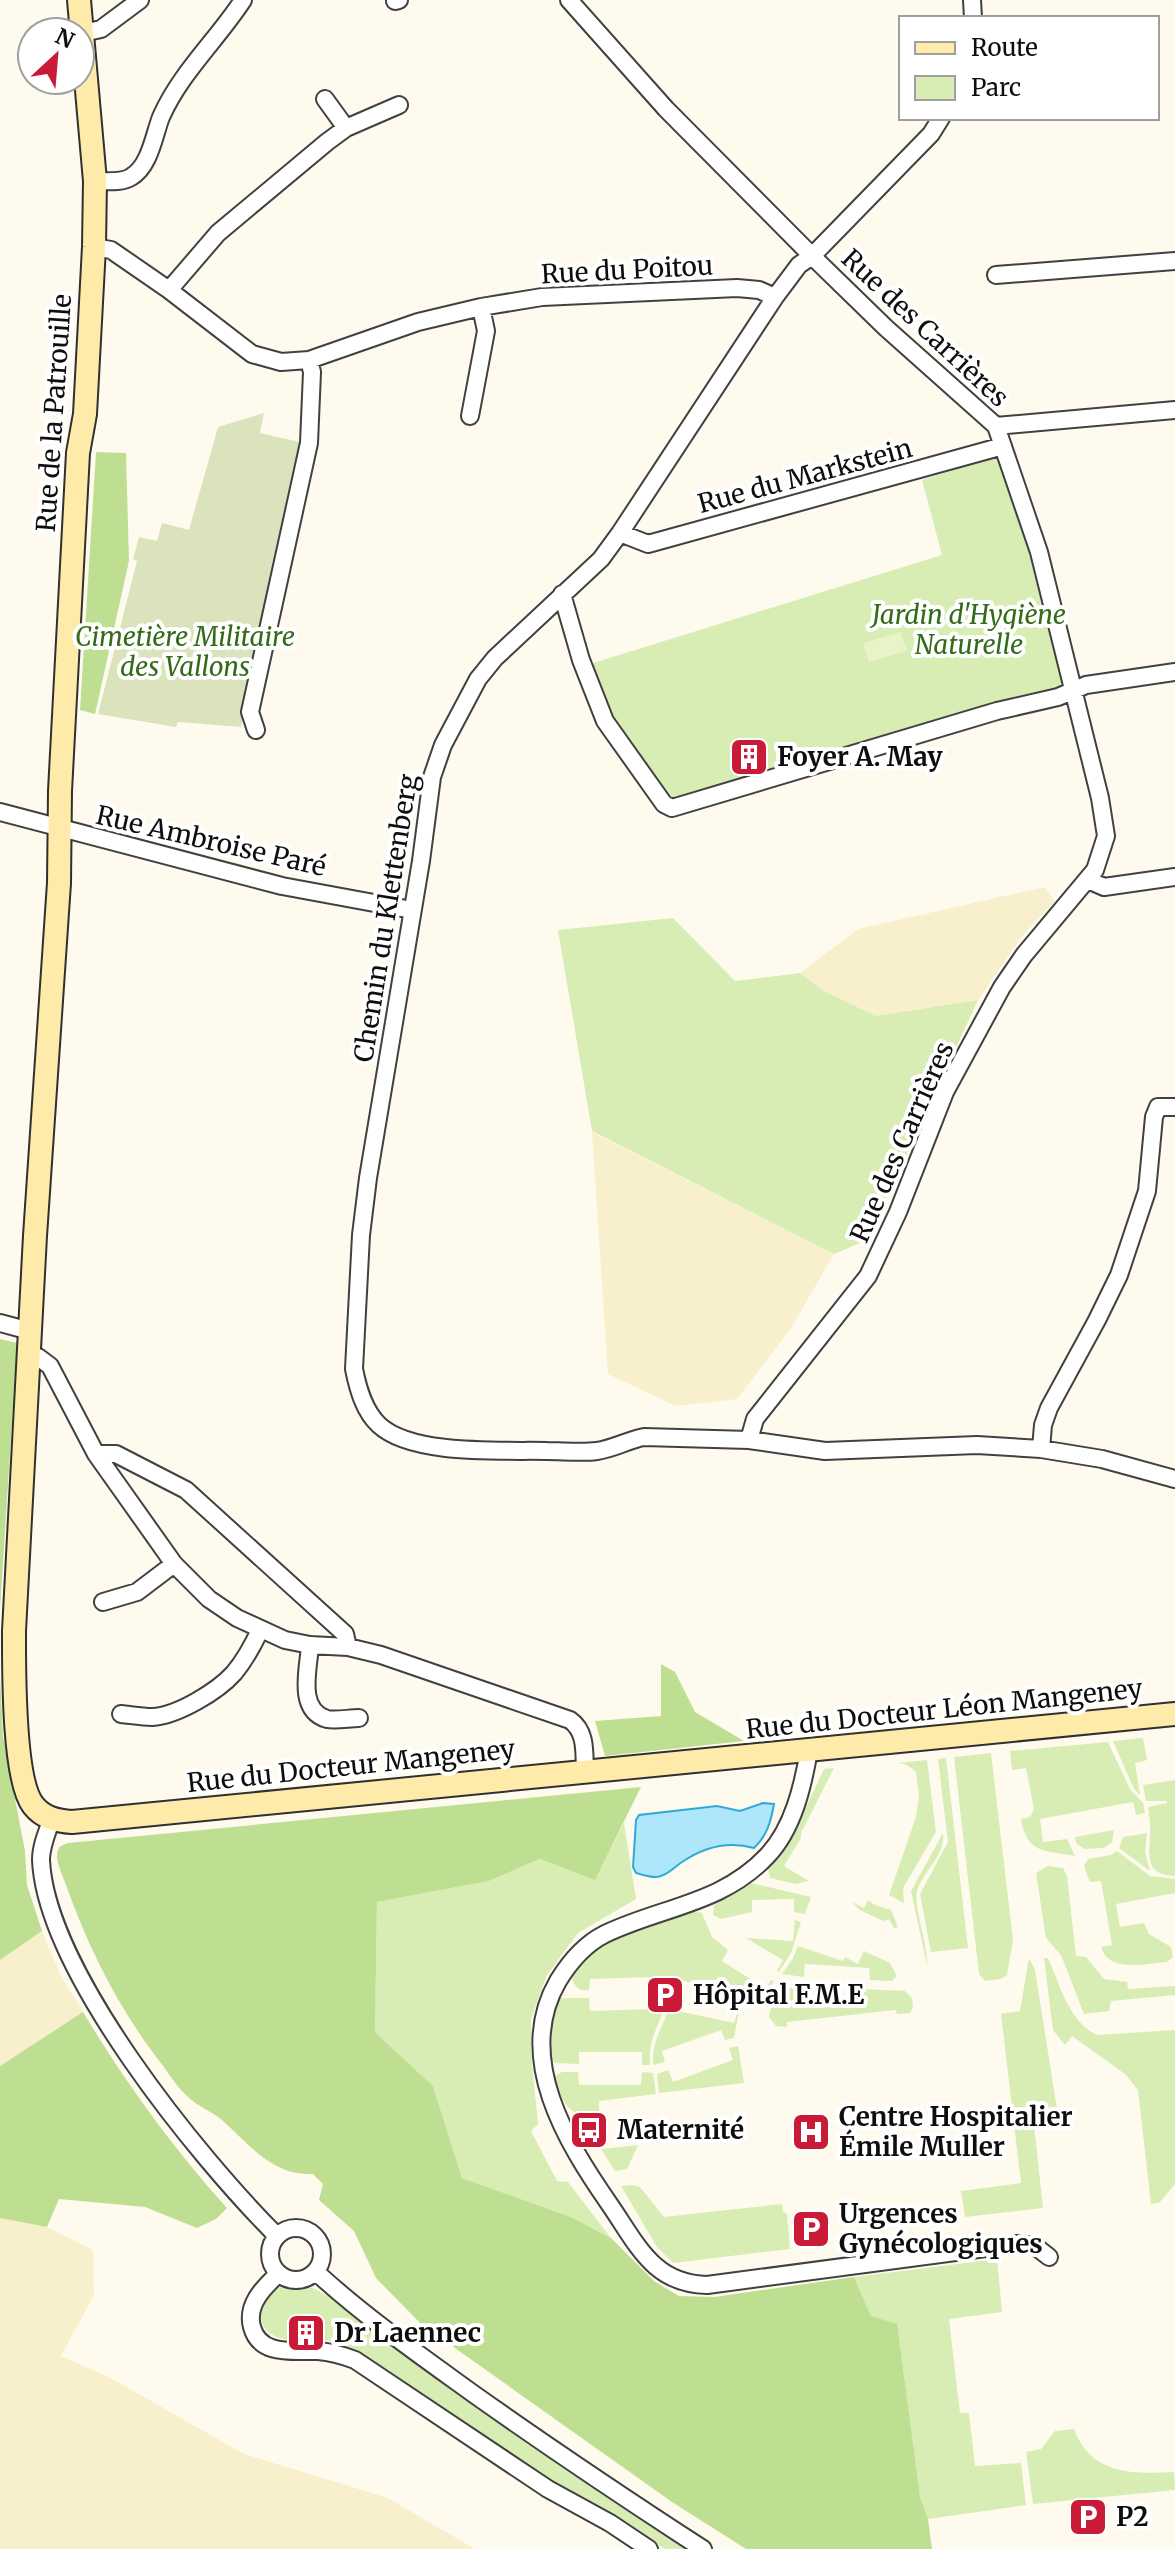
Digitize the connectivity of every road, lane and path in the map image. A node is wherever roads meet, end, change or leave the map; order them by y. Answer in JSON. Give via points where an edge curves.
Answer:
{"nodes":[{"id":1,"x":140,"y":0,"type":"edge"},
{"id":2,"x":243,"y":0,"type":"edge"},
{"id":3,"x":569,"y":0,"type":"edge"},
{"id":4,"x":96,"y":30,"type":"edge"},
{"id":5,"x":88,"y":96,"type":"edge"},
{"id":6,"x":325,"y":99,"type":"dead end"},
{"id":7,"x":399,"y":105,"type":"dead end"},
{"id":8,"x":940,"y":120,"type":"edge"},
{"id":9,"x":346,"y":128,"type":"junction"},
{"id":10,"x":95,"y":181,"type":"junction"},
{"id":11,"x":94,"y":247,"type":"junction"},
{"id":12,"x":812,"y":256,"type":"junction"},
{"id":13,"x":1175,"y":261,"type":"edge"},
{"id":14,"x":996,"y":275,"type":"dead end"},
{"id":15,"x":169,"y":290,"type":"junction"},
{"id":16,"x":775,"y":297,"type":"junction"},
{"id":17,"x":481,"y":307,"type":"junction"},
{"id":18,"x":309,"y":360,"type":"junction"},
{"id":19,"x":1175,"y":410,"type":"edge"},
{"id":20,"x":470,"y":416,"type":"dead end"},
{"id":21,"x":996,"y":426,"type":"junction"},
{"id":22,"x":1003,"y":446,"type":"junction"},
{"id":23,"x":620,"y":533,"type":"junction"},
{"id":24,"x":562,"y":594,"type":"junction"},
{"id":25,"x":1175,"y":672,"type":"edge"},
{"id":26,"x":1073,"y":691,"type":"junction"},
{"id":27,"x":256,"y":730,"type":"dead end"},
{"id":28,"x":0,"y":812,"type":"edge"},
{"id":29,"x":60,"y":830,"type":"junction"},
{"id":30,"x":1175,"y":877,"type":"edge"},
{"id":31,"x":1088,"y":880,"type":"junction"},
{"id":32,"x":412,"y":910,"type":"junction"},
{"id":33,"x":1175,"y":1107,"type":"edge"},
{"id":34,"x":0,"y":1323,"type":"edge"},
{"id":35,"x":30,"y":1331,"type":"junction"},
{"id":36,"x":29,"y":1355,"type":"junction"},
{"id":37,"x":749,"y":1440,"type":"junction"},
{"id":38,"x":1041,"y":1449,"type":"junction"},
{"id":39,"x":96,"y":1454,"type":"junction"},
{"id":40,"x":1175,"y":1479,"type":"edge"},
{"id":41,"x":174,"y":1564,"type":"junction"},
{"id":42,"x":103,"y":1602,"type":"dead end"},
{"id":43,"x":260,"y":1630,"type":"junction"},
{"id":44,"x":310,"y":1645,"type":"junction"},
{"id":45,"x":348,"y":1647,"type":"junction"},
{"id":46,"x":121,"y":1714,"type":"dead end"},
{"id":47,"x":1175,"y":1714,"type":"edge"},
{"id":48,"x":359,"y":1718,"type":"dead end"},
{"id":49,"x":809,"y":1750,"type":"junction"},
{"id":50,"x":718,"y":1759,"type":"joint"},
{"id":51,"x":585,"y":1772,"type":"junction"},
{"id":52,"x":52,"y":1819,"type":"junction"},
{"id":53,"x":277,"y":2236,"type":"junction"},
{"id":54,"x":1049,"y":2257,"type":"dead end"},
{"id":55,"x":316,"y":2272,"type":"junction"},
{"id":56,"x":278,"y":2274,"type":"junction"},
{"id":57,"x":649,"y":2549,"type":"edge"},
{"id":58,"x":703,"y":2549,"type":"edge"}],
"edges":[{"from":1,"to":4,"type":"street"},
{"from":2,"to":10,"type":"street","via":[[189,68],[139,169],[123,180]]},
{"from":3,"to":12,"type":"street","name":"Rue des Carrières","via":[[666,109]]},
{"from":5,"to":10,"type":"street","name":"Rue de la Patrouille"},
{"from":6,"to":9,"type":"street"},
{"from":7,"to":9,"type":"street"},
{"from":8,"to":12,"type":"street","name":"Chemin du Klettenberg"},
{"from":9,"to":15,"type":"street","via":[[218,233]]},
{"from":10,"to":11,"type":"street","name":"Rue de la Patrouille"},
{"from":11,"to":15,"type":"street","name":"Rue du Poitou","via":[[111,250]]},
{"from":11,"to":29,"type":"street","name":"Rue de la Patrouille"},
{"from":12,"to":16,"type":"street","name":"Chemin du Klettenberg"},
{"from":12,"to":21,"type":"street","name":"Rue des Carrières"},
{"from":13,"to":14,"type":"street"},
{"from":15,"to":18,"type":"street","name":"Rue du Poitou","via":[[252,354],[281,362]]},
{"from":16,"to":17,"type":"street","name":"Rue du Poitou","via":[[737,288],[542,297]]},
{"from":16,"to":23,"type":"street","name":"Chemin du Klettenberg"},
{"from":17,"to":18,"type":"street","name":"Rue du Poitou","via":[[418,322]]},
{"from":17,"to":20,"type":"street","via":[[486,331]]},
{"from":18,"to":27,"type":"street","via":[[309,443],[250,712]]},
{"from":19,"to":21,"type":"street"},
{"from":21,"to":22,"type":"street","name":"Rue des Carrières"},
{"from":22,"to":23,"type":"street","name":"Rue du Markstein","via":[[648,544]]},
{"from":22,"to":26,"type":"street","name":"Rue des Carrières","via":[[1039,552]]},
{"from":23,"to":24,"type":"street","name":"Chemin du Klettenberg","via":[[601,559]]},
{"from":24,"to":26,"type":"street","via":[[605,721],[672,808]]},
{"from":24,"to":32,"type":"street","name":"Chemin du Klettenberg","via":[[478,679],[443,745],[432,777]]},
{"from":25,"to":26,"type":"street"},
{"from":26,"to":31,"type":"street","name":"Rue des Carrières","via":[[1106,836]]},
{"from":28,"to":29,"type":"street","name":"Rue Ambroise Paré"},
{"from":29,"to":32,"type":"street","name":"Rue Ambroise Paré","via":[[282,886]]},
{"from":29,"to":35,"type":"street","name":"Rue de la Patrouille"},
{"from":30,"to":31,"type":"street","via":[[1104,887]]},
{"from":31,"to":37,"type":"street","name":"Rue des Carrières","via":[[1002,987],[945,1092],[868,1276],[755,1419]]},
{"from":32,"to":37,"type":"street","name":"Chemin du Klettenberg","via":[[361,1235],[354,1369],[358,1389],[378,1425],[392,1434],[459,1450],[597,1451],[644,1437]]},
{"from":33,"to":38,"type":"street","via":[[1158,1107],[1154,1117],[1147,1191],[1124,1261],[1049,1408]]},
{"from":34,"to":35,"type":"street"},
{"from":35,"to":36,"type":"street","name":"Rue de la Patrouille"},
{"from":36,"to":39,"type":"street","via":[[50,1366]]},
{"from":36,"to":52,"type":"street","name":"Rue de la Patrouille","via":[[14,1694],[31,1801]]},
{"from":37,"to":38,"type":"street","name":"Chemin du Klettenberg","via":[[825,1451],[977,1445]]},
{"from":38,"to":40,"type":"street","name":"Chemin du Klettenberg"},
{"from":39,"to":41,"type":"street"},
{"from":39,"to":45,"type":"street","via":[[116,1454],[186,1490],[345,1634]]},
{"from":41,"to":42,"type":"street","via":[[137,1592]]},
{"from":41,"to":43,"type":"street","via":[[209,1599]]},
{"from":43,"to":44,"type":"street"},
{"from":43,"to":46,"type":"street","via":[[232,1675],[201,1699],[155,1717]]},
{"from":44,"to":45,"type":"street"},
{"from":44,"to":48,"type":"street","via":[[310,1706],[329,1720]]},
{"from":45,"to":51,"type":"street","via":[[570,1720],[580,1726]]},
{"from":47,"to":49,"type":"street","name":"Rue du Docteur Léon Mangeney"},
{"from":49,"to":50,"type":"street","name":"Rue du Docteur Léon Mangeney"},
{"from":49,"to":54,"type":"street","via":[[787,1826],[750,1873],[713,1895],[601,1936],[563,1973],[545,2009],[541,2042],[559,2122],[638,2246],[658,2270],[678,2282],[707,2285],[1016,2244],[1035,2246]]},
{"from":50,"to":51,"type":"street","name":"Rue du Docteur Mangeney"},
{"from":51,"to":52,"type":"street","name":"Rue du Docteur Mangeney","via":[[72,1822]]},
{"from":52,"to":53,"type":"street","via":[[42,1851],[43,1873],[71,1960],[140,2071],[210,2163]]},
{"from":53,"to":55,"type":"street","via":[[298,2228],[318,2239],[322,2250]]},
{"from":53,"to":56,"type":"street","via":[[269,2255]]},
{"from":55,"to":56,"type":"street","via":[[301,2280]]},
{"from":55,"to":58,"type":"street","via":[[444,2372]]},
{"from":56,"to":57,"type":"street","via":[[256,2297],[249,2317],[254,2335],[265,2345],[287,2353],[317,2351],[355,2360],[548,2489]]}]}
